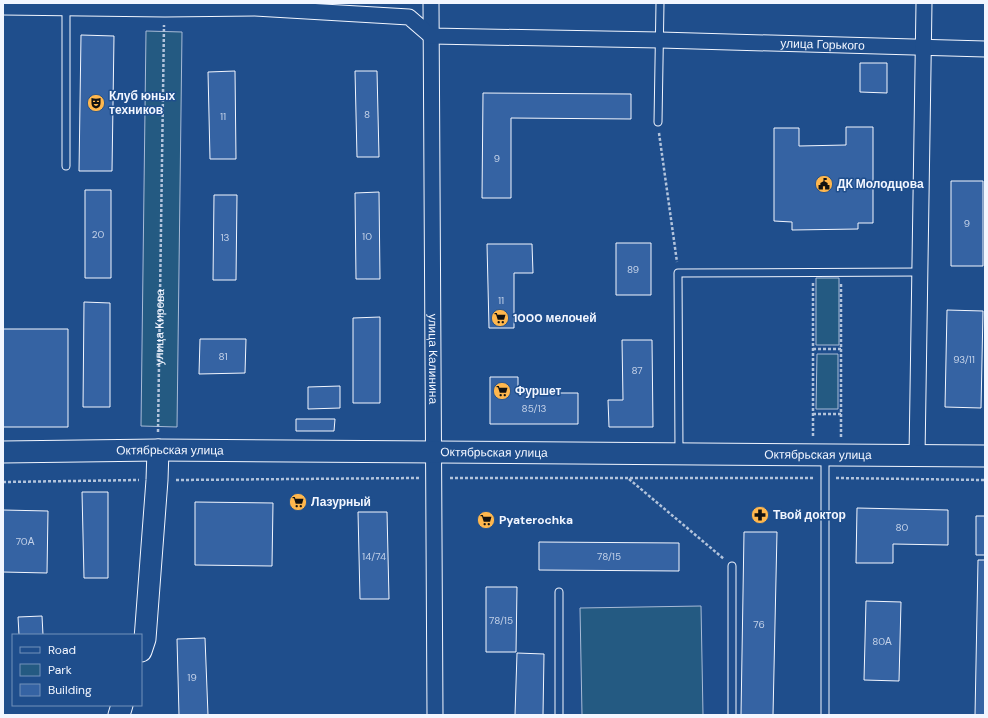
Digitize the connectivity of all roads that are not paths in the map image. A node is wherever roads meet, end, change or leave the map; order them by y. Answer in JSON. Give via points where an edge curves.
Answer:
{"nodes":[{"id":1,"x":431,"y":3,"type":"edge"},
{"id":2,"x":660,"y":3,"type":"edge"},
{"id":3,"x":924,"y":3,"type":"edge"},
{"id":4,"x":9,"y":6,"type":"edge"},
{"id":5,"x":255,"y":6,"type":"edge"},
{"id":6,"x":66,"y":8,"type":"junction"},
{"id":7,"x":431,"y":36,"type":"junction"},
{"id":8,"x":660,"y":40,"type":"junction"},
{"id":9,"x":924,"y":48,"type":"junction"},
{"id":10,"x":985,"y":49,"type":"edge"},
{"id":11,"x":658,"y":122,"type":"road end"},
{"id":12,"x":66,"y":166,"type":"dead end"},
{"id":13,"x":920,"y":272,"type":"junction"},
{"id":14,"x":158,"y":450,"type":"junction"},
{"id":15,"x":3,"y":452,"type":"edge"},
{"id":16,"x":434,"y":452,"type":"junction"},
{"id":17,"x":679,"y":454,"type":"junction"},
{"id":18,"x":826,"y":455,"type":"junction"},
{"id":19,"x":917,"y":456,"type":"junction"},
{"id":20,"x":985,"y":456,"type":"edge"},
{"id":21,"x":732,"y":566,"type":"road end"},
{"id":22,"x":559,"y":592,"type":"dead end"},
{"id":23,"x":142,"y":648,"type":"edge"},
{"id":24,"x":435,"y":715,"type":"edge"},
{"id":25,"x":559,"y":715,"type":"edge"},
{"id":26,"x":732,"y":715,"type":"edge"},
{"id":27,"x":825,"y":715,"type":"edge"}],
"edges":[{"from":1,"to":7,"type":"street","name":"улица Калинина"},
{"from":2,"to":8,"type":"lane"},
{"from":3,"to":9,"type":"street"},
{"from":4,"to":6,"type":"street"},
{"from":5,"to":6,"type":"street","via":[[164,9]]},
{"from":5,"to":7,"type":"street","via":[[408,16]]},
{"from":6,"to":12,"type":"lane"},
{"from":7,"to":8,"type":"street","name":"улица Горького"},
{"from":7,"to":16,"type":"street","name":"улица Калинина"},
{"from":8,"to":9,"type":"street","name":"улица Горького"},
{"from":8,"to":11,"type":"lane"},
{"from":9,"to":10,"type":"street","name":"улица Горького"},
{"from":9,"to":13,"type":"street"},
{"from":13,"to":17,"type":"lane","via":[[678,273]]},
{"from":13,"to":19,"type":"street"},
{"from":14,"to":15,"type":"main road","name":"Октябрьская улица"},
{"from":14,"to":16,"type":"main road","name":"Октябрьская улица"},
{"from":14,"to":23,"type":"main road","via":[[145,640]]},
{"from":16,"to":17,"type":"main road","name":"Октябрьская улица"},
{"from":16,"to":24,"type":"street","name":"улица Калинина"},
{"from":17,"to":18,"type":"main road","name":"Октябрьская улица"},
{"from":18,"to":19,"type":"main road","name":"Октябрьская улица"},
{"from":18,"to":27,"type":"lane"},
{"from":19,"to":20,"type":"main road","name":"Октябрьская улица"},
{"from":21,"to":26,"type":"lane"},
{"from":22,"to":25,"type":"lane"}]}
